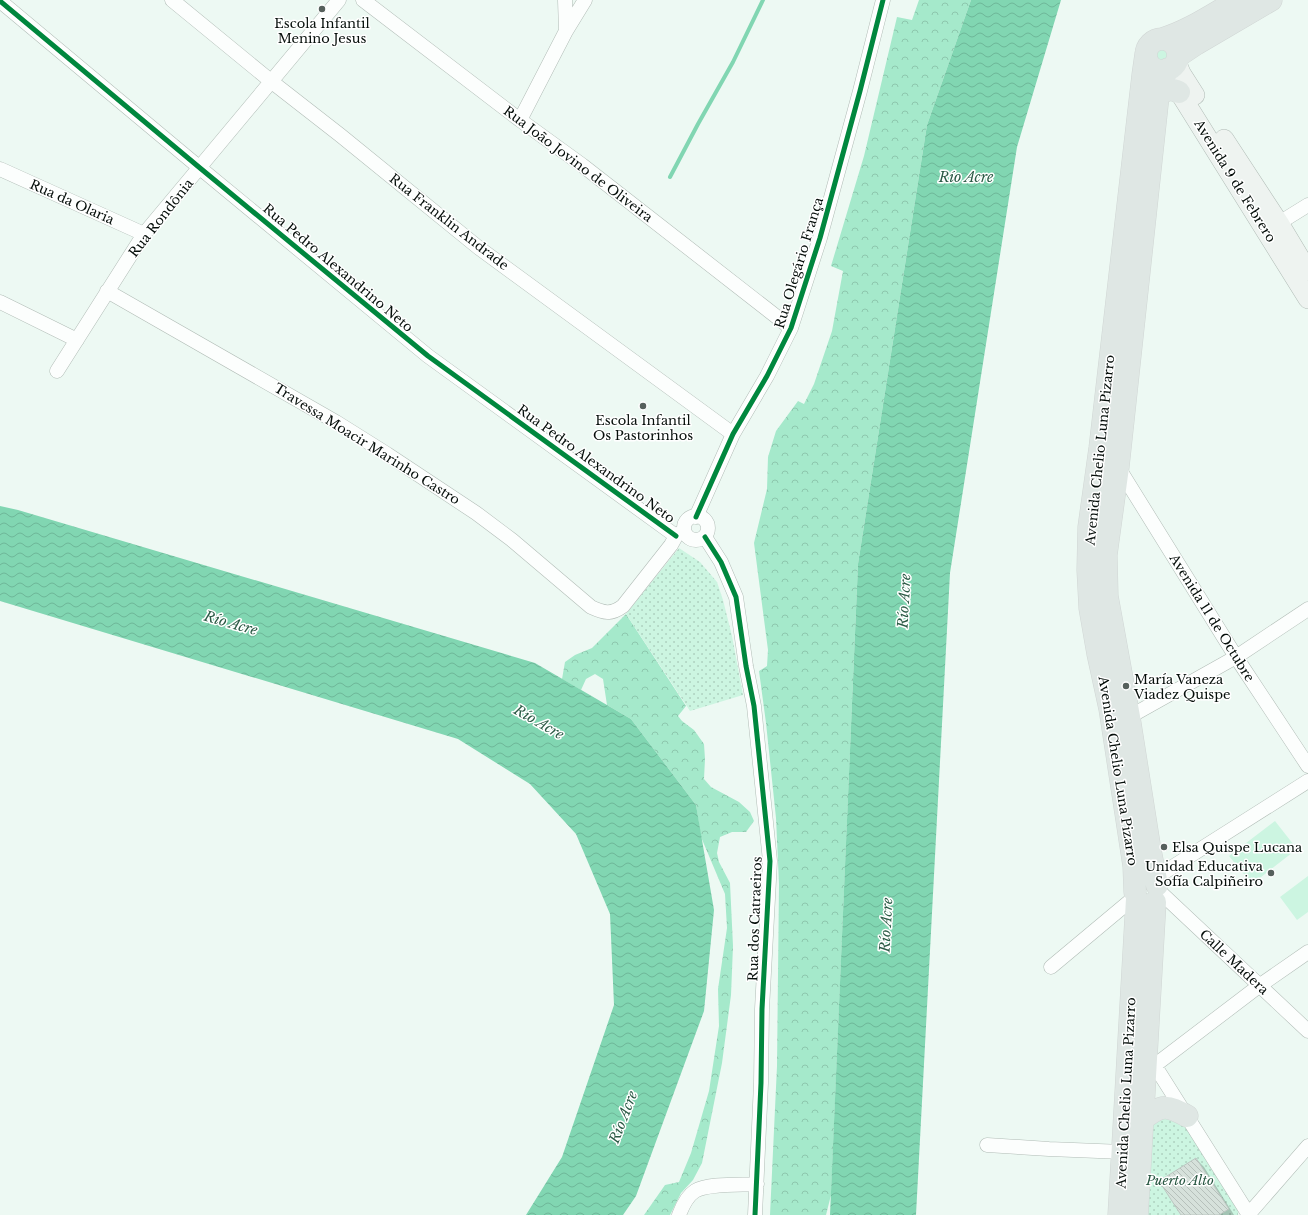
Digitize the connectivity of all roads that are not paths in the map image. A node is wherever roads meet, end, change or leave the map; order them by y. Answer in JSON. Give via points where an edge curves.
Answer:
{"nodes":[{"id":1,"x":172,"y":0,"type":"edge"},
{"id":2,"x":340,"y":0,"type":"edge"},
{"id":3,"x":363,"y":0,"type":"edge"},
{"id":4,"x":565,"y":0,"type":"edge"},
{"id":5,"x":585,"y":0,"type":"edge"},
{"id":6,"x":884,"y":0,"type":"edge"},
{"id":7,"x":1238,"y":0,"type":"edge"},
{"id":8,"x":1272,"y":0,"type":"edge"},
{"id":9,"x":0,"y":1,"type":"edge"},
{"id":10,"x":566,"y":31,"type":"junction"},
{"id":11,"x":1164,"y":69,"type":"junction"},
{"id":12,"x":272,"y":82,"type":"junction"},
{"id":13,"x":1179,"y":92,"type":"joint"},
{"id":14,"x":520,"y":120,"type":"junction"},
{"id":15,"x":200,"y":168,"type":"junction"},
{"id":16,"x":0,"y":169,"type":"edge"},
{"id":17,"x":1308,"y":205,"type":"edge"},
{"id":18,"x":1279,"y":223,"type":"junction"},
{"id":19,"x":144,"y":234,"type":"junction"},
{"id":20,"x":1308,"y":271,"type":"edge"},
{"id":21,"x":107,"y":291,"type":"junction"},
{"id":22,"x":1308,"y":299,"type":"edge"},
{"id":23,"x":0,"y":302,"type":"edge"},
{"id":24,"x":791,"y":328,"type":"junction"},
{"id":25,"x":77,"y":340,"type":"junction"},
{"id":26,"x":57,"y":371,"type":"dead end"},
{"id":27,"x":733,"y":434,"type":"junction"},
{"id":28,"x":1118,"y":467,"type":"junction"},
{"id":29,"x":696,"y":516,"type":"junction"},
{"id":30,"x":680,"y":533,"type":"junction"},
{"id":31,"x":705,"y":537,"type":"junction"},
{"id":32,"x":1308,"y":609,"type":"edge"},
{"id":33,"x":1236,"y":657,"type":"junction"},
{"id":34,"x":1129,"y":717,"type":"junction"},
{"id":35,"x":1308,"y":766,"type":"edge"},
{"id":36,"x":1308,"y":781,"type":"edge"},
{"id":37,"x":1148,"y":892,"type":"junction"},
{"id":38,"x":1308,"y":952,"type":"edge"},
{"id":39,"x":1051,"y":967,"type":"dead end"},
{"id":40,"x":1258,"y":986,"type":"junction"},
{"id":41,"x":1308,"y":1032,"type":"edge"},
{"id":42,"x":1149,"y":1063,"type":"junction"},
{"id":43,"x":1187,"y":1116,"type":"junction"},
{"id":44,"x":1143,"y":1119,"type":"junction"},
{"id":45,"x":987,"y":1145,"type":"dead end"},
{"id":46,"x":1308,"y":1146,"type":"edge"},
{"id":47,"x":1123,"y":1152,"type":"junction"},
{"id":48,"x":757,"y":1184,"type":"junction"},
{"id":49,"x":679,"y":1215,"type":"edge"},
{"id":50,"x":755,"y":1215,"type":"edge"},
{"id":51,"x":1119,"y":1215,"type":"edge"},
{"id":52,"x":1138,"y":1215,"type":"edge"},
{"id":53,"x":1248,"y":1215,"type":"edge"}],
"edges":[{"from":1,"to":12,"type":"street","name":"Rua Franklin Andrade"},
{"from":2,"to":12,"type":"street","name":"Rua Rondônia"},
{"from":3,"to":14,"type":"street","name":"Rua João Jovino de Oliveira"},
{"from":4,"to":10,"type":"street"},
{"from":5,"to":10,"type":"street"},
{"from":6,"to":24,"type":"street","name":"Rua Olegário França","via":[[820,238]]},
{"from":7,"to":11,"type":"main road","via":[[1177,34],[1153,42],[1147,50]]},
{"from":8,"to":11,"type":"main road","via":[[1196,44]]},
{"from":9,"to":15,"type":"street","name":"Rua Pedro Alexandrino Neto"},
{"from":10,"to":14,"type":"street"},
{"from":11,"to":13,"type":"main road","via":[[1165,90],[1172,88]]},
{"from":11,"to":18,"type":"street","name":"Avenida 9 de Febrero","via":[[1181,73]]},
{"from":11,"to":28,"type":"main road","name":"Avenida Chelio Luna Pizarro"},
{"from":11,"to":37,"type":"main road","name":"Avenida Chelio Luna Pizarro","via":[[1143,75],[1089,527],[1088,570],[1090,608],[1110,709],[1134,866]]},
{"from":12,"to":15,"type":"street","name":"Rua Rondônia"},
{"from":12,"to":27,"type":"street","name":"Rua Franklin Andrade","via":[[480,248]]},
{"from":13,"to":22,"type":"street","name":"Avenida 9 de Febrero"},
{"from":14,"to":24,"type":"street","name":"Rua João Jovino de Oliveira","via":[[582,165]]},
{"from":15,"to":19,"type":"street","name":"Rua Rondônia"},
{"from":15,"to":30,"type":"street","name":"Rua Pedro Alexandrino Neto","via":[[428,356]]},
{"from":16,"to":19,"type":"street","name":"Rua da Olaria"},
{"from":17,"to":18,"type":"street"},
{"from":18,"to":20,"type":"street","name":"Avenida 9 de Febrero"},
{"from":19,"to":21,"type":"street","name":"Rua Rondônia"},
{"from":21,"to":25,"type":"street","name":"Rua Rondônia"},
{"from":21,"to":30,"type":"street","name":"Travessa Moacir Marinho Castro","via":[[336,422],[400,463],[476,513],[592,607],[604,612],[614,612],[622,606]]},
{"from":23,"to":25,"type":"street"},
{"from":24,"to":27,"type":"street","name":"Rua Olegário França"},
{"from":25,"to":26,"type":"street","name":"Rua Rondônia"},
{"from":27,"to":29,"type":"street","name":"Rua Olegário França"},
{"from":28,"to":33,"type":"street","name":"Avenida 11 de Octubre"},
{"from":28,"to":34,"type":"main road","name":"Avenida Chelio Luna Pizarro","via":[[1106,555],[1107,596]]},
{"from":29,"to":30,"type":"street","via":[[688,519]]},
{"from":29,"to":31,"type":"street","via":[[706,522],[708,529]]},
{"from":30,"to":31,"type":"street","via":[[690,539],[698,540]]},
{"from":31,"to":48,"type":"street","name":"Rua dos Catraeiros","via":[[721,562],[736,597],[754,706],[770,861],[762,1009]]},
{"from":32,"to":33,"type":"street"},
{"from":33,"to":34,"type":"street"},
{"from":33,"to":35,"type":"street","name":"Avenida 11 de Octubre"},
{"from":34,"to":37,"type":"main road","name":"Avenida Chelio Luna Pizarro"},
{"from":36,"to":37,"type":"street"},
{"from":37,"to":39,"type":"street"},
{"from":37,"to":40,"type":"street","name":"Calle Madera"},
{"from":37,"to":42,"type":"main road","name":"Avenida Chelio Luna Pizarro"},
{"from":37,"to":47,"type":"main road","name":"Avenida Chelio Luna Pizarro"},
{"from":38,"to":40,"type":"street"},
{"from":40,"to":41,"type":"street","name":"Calle Madera"},
{"from":40,"to":42,"type":"street"},
{"from":42,"to":43,"type":"street"},
{"from":42,"to":44,"type":"main road","name":"Avenida Chelio Luna Pizarro"},
{"from":43,"to":44,"type":"main road","via":[[1173,1108],[1163,1108],[1153,1111]]},
{"from":43,"to":53,"type":"street"},
{"from":44,"to":52,"type":"main road","name":"Avenida Chelio Luna Pizarro"},
{"from":45,"to":47,"type":"street"},
{"from":46,"to":53,"type":"street"},
{"from":47,"to":51,"type":"main road","name":"Avenida Chelio Luna Pizarro"},
{"from":48,"to":49,"type":"street","via":[[706,1186],[694,1192]]},
{"from":48,"to":50,"type":"street","name":"Rua dos Catraeiros"}]}
